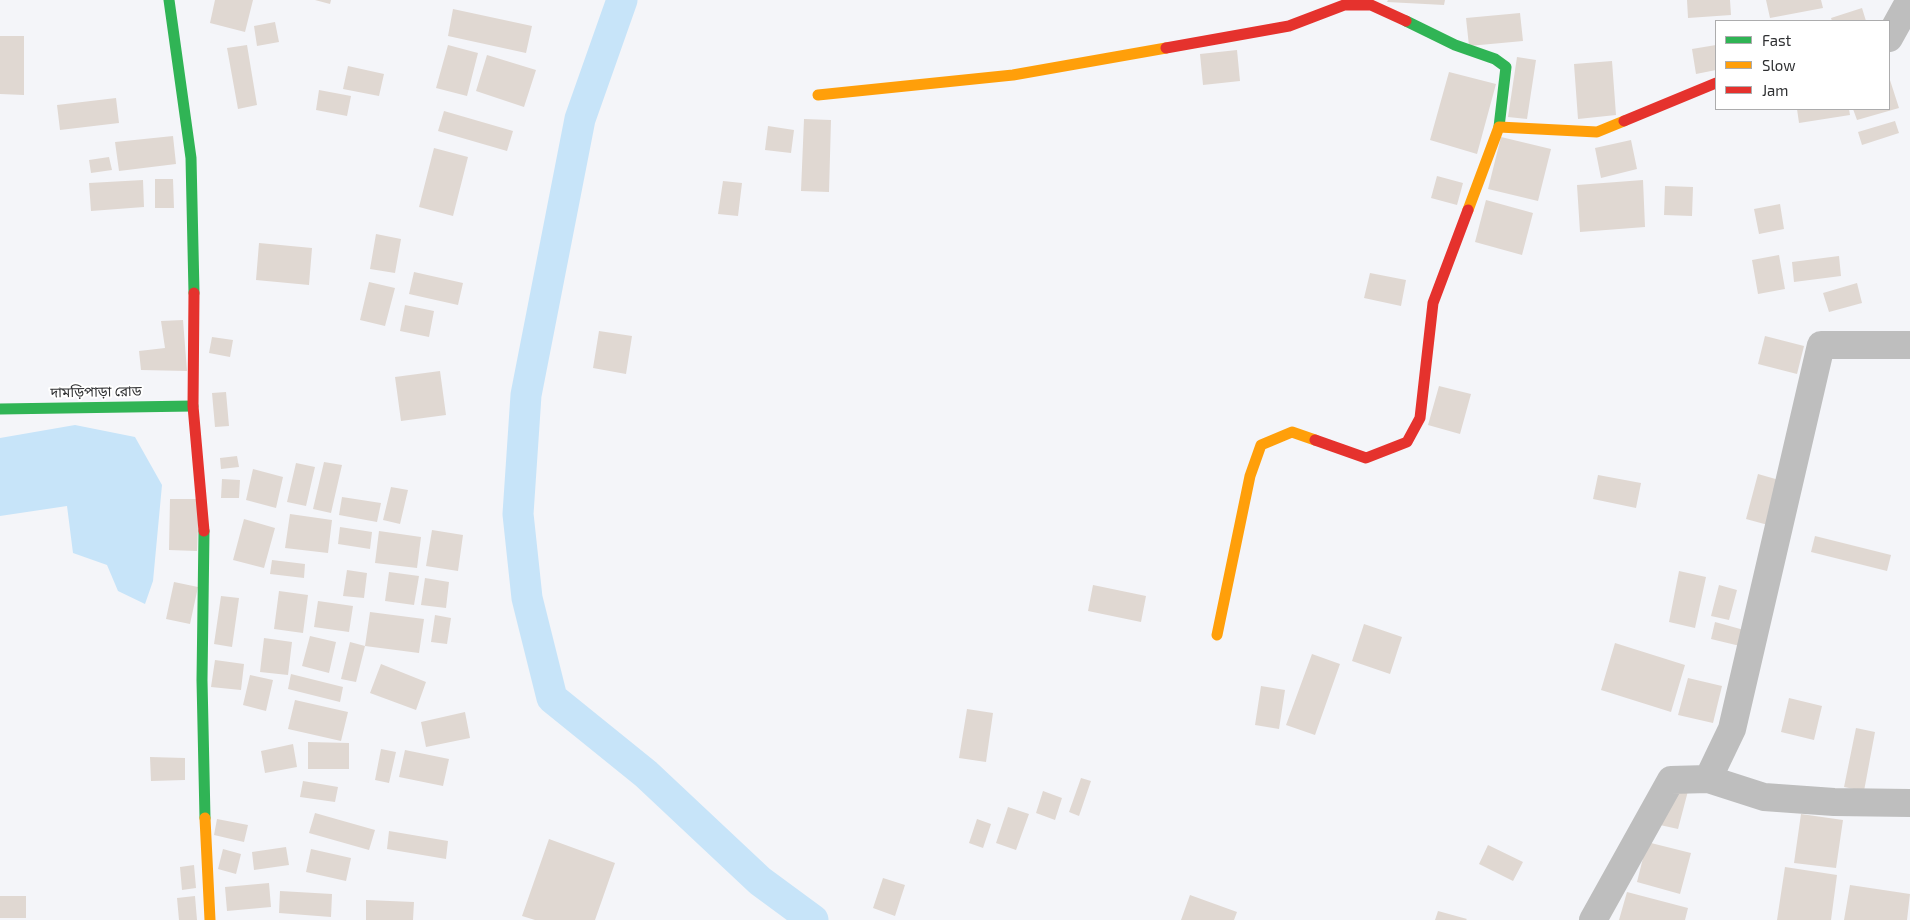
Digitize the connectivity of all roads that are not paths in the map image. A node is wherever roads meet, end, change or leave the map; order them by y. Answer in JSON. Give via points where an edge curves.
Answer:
{"nodes":[{"id":1,"x":169,"y":0,"type":"edge"},
{"id":2,"x":1910,"y":0,"type":"edge"},
{"id":3,"x":1344,"y":2,"type":"edge"},
{"id":4,"x":1890,"y":36,"type":"edge"},
{"id":5,"x":1715,"y":83,"type":"edge"},
{"id":6,"x":818,"y":95,"type":"dead end"},
{"id":7,"x":1499,"y":127,"type":"junction"},
{"id":8,"x":1910,"y":345,"type":"edge"},
{"id":9,"x":193,"y":406,"type":"junction"},
{"id":10,"x":0,"y":409,"type":"edge"},
{"id":11,"x":1217,"y":635,"type":"dead end"},
{"id":12,"x":1708,"y":779,"type":"junction"},
{"id":13,"x":1910,"y":803,"type":"edge"},
{"id":14,"x":210,"y":920,"type":"edge"},
{"id":15,"x":1593,"y":920,"type":"edge"}],
"edges":[{"from":1,"to":9,"type":"street","via":[[192,158]]},
{"from":2,"to":4,"type":"street"},
{"from":3,"to":6,"type":"street","via":[[1289,26],[1013,75]]},
{"from":3,"to":7,"type":"street","via":[[1371,5],[1455,45],[1495,59],[1506,68]]},
{"from":5,"to":7,"type":"street","via":[[1597,132]]},
{"from":7,"to":11,"type":"street","via":[[1433,303],[1420,418],[1407,442],[1366,458],[1292,432],[1261,445],[1250,476]]},
{"from":8,"to":12,"type":"street","via":[[1820,345],[1732,729]]},
{"from":9,"to":10,"type":"street","name":"দামড়িপাড়া রোড"},
{"from":9,"to":14,"type":"street","via":[[204,532],[202,680]]},
{"from":12,"to":13,"type":"street","via":[[1764,797]]},
{"from":12,"to":15,"type":"street","via":[[1671,780]]}]}
